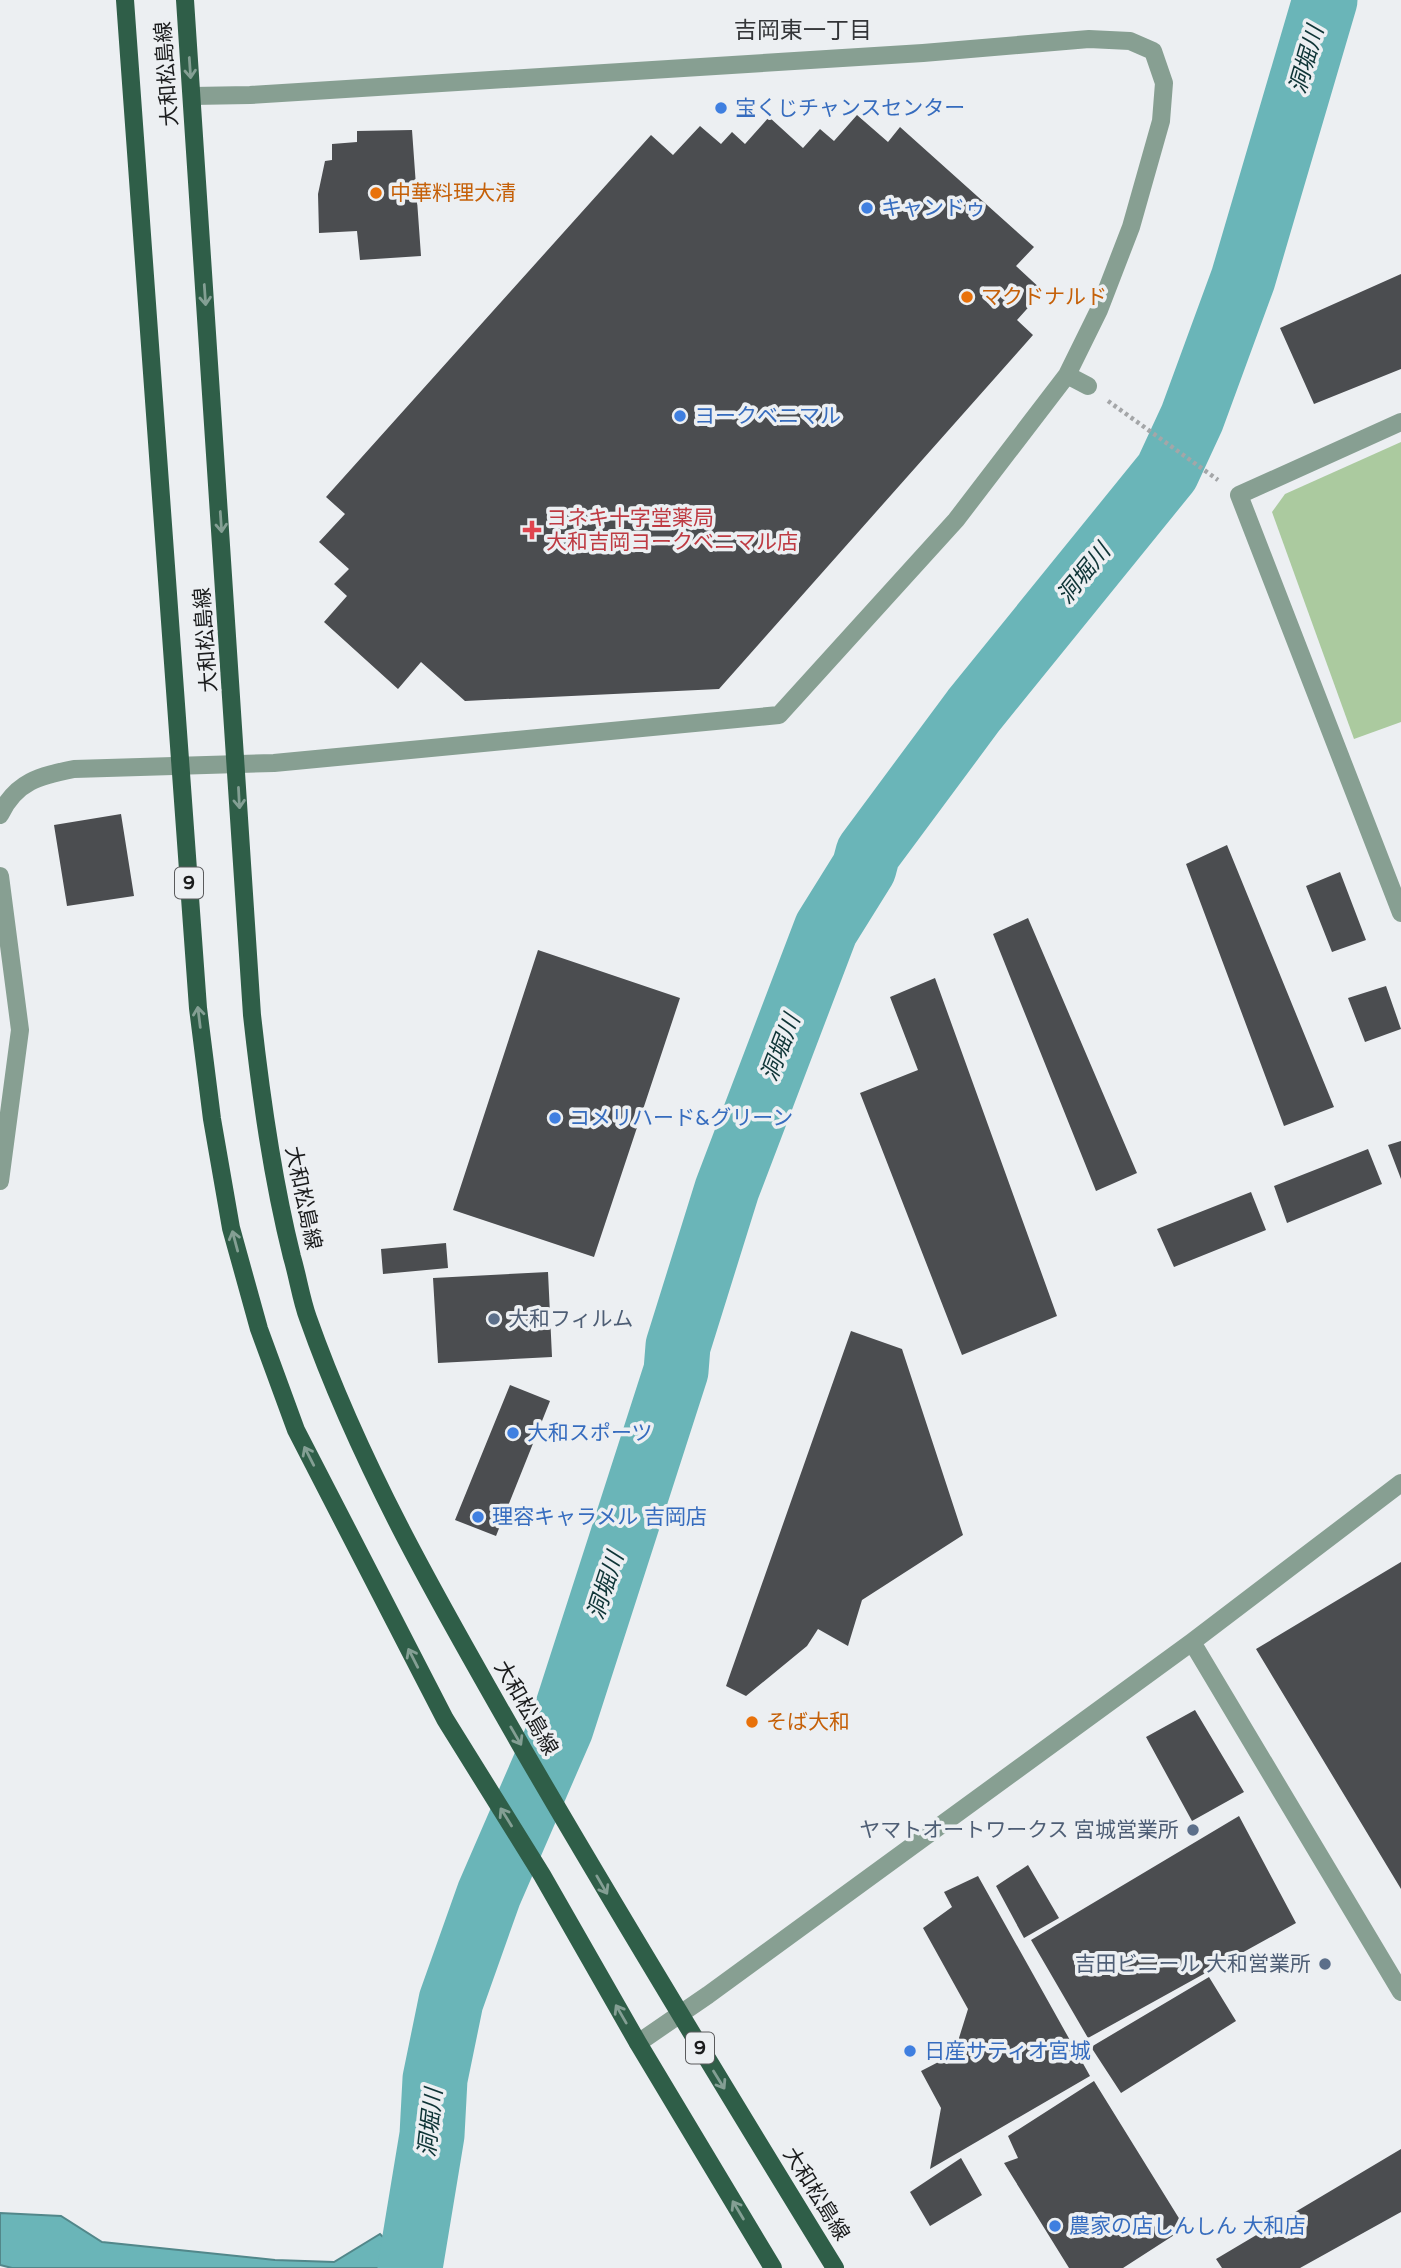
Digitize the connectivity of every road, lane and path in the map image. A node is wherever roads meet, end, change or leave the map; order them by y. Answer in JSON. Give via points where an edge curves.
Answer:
{"nodes":[{"id":1,"x":125,"y":0,"type":"edge"},
{"id":2,"x":185,"y":0,"type":"edge"},
{"id":3,"x":192,"y":96,"type":"junction"},
{"id":4,"x":1068,"y":375,"type":"junction"},
{"id":5,"x":1088,"y":386,"type":"joint"},
{"id":6,"x":1401,"y":422,"type":"edge"},
{"id":7,"x":1239,"y":495,"type":"junction"},
{"id":8,"x":237,"y":765,"type":"junction"},
{"id":9,"x":180,"y":766,"type":"junction"},
{"id":10,"x":0,"y":815,"type":"edge"},
{"id":11,"x":0,"y":876,"type":"edge"},
{"id":12,"x":1401,"y":913,"type":"edge"},
{"id":13,"x":0,"y":1181,"type":"edge"},
{"id":14,"x":1401,"y":1483,"type":"edge"},
{"id":15,"x":1192,"y":1642,"type":"junction"},
{"id":16,"x":1401,"y":1992,"type":"edge"},
{"id":17,"x":679,"y":2015,"type":"junction"},
{"id":18,"x":638,"y":2043,"type":"junction"},
{"id":19,"x":773,"y":2268,"type":"edge"},
{"id":20,"x":835,"y":2268,"type":"edge"}],
"edges":[{"from":1,"to":9,"type":"main road","name":"大和松島線","number":"9"},
{"from":2,"to":3,"type":"main road","name":"大和松島線","number":"9","one_way":true},
{"from":3,"to":4,"type":"street","via":[[1088,39],[1130,41],[1153,51],[1164,83],[1161,121],[1131,227]]},
{"from":3,"to":8,"type":"main road","name":"大和松島線","number":"9","one_way":true},
{"from":4,"to":5,"type":"street"},
{"from":4,"to":8,"type":"street","via":[[956,520],[779,715]]},
{"from":5,"to":7,"type":"path"},
{"from":6,"to":7,"type":"street"},
{"from":7,"to":12,"type":"street"},
{"from":8,"to":9,"type":"street"},
{"from":8,"to":17,"type":"main road","name":"大和松島線","number":"9","one_way":true,"via":[[262,1108],[279,1204],[307,1316],[388,1507]]},
{"from":9,"to":10,"type":"street","via":[[74,769],[42,776],[16,790]]},
{"from":18,"to":9,"type":"main road","name":"大和松島線","number":"9","one_way":true,"via":[[542,1875],[445,1719],[296,1430],[259,1329],[231,1228],[212,1119],[198,1008]]},
{"from":11,"to":13,"type":"street","via":[[20,1030]]},
{"from":14,"to":15,"type":"street"},
{"from":15,"to":16,"type":"street"},
{"from":15,"to":17,"type":"street"},
{"from":17,"to":18,"type":"street"},
{"from":17,"to":20,"type":"main road","name":"大和松島線","number":"9","one_way":true},
{"from":19,"to":18,"type":"main road","name":"大和松島線","number":"9","one_way":true}]}
